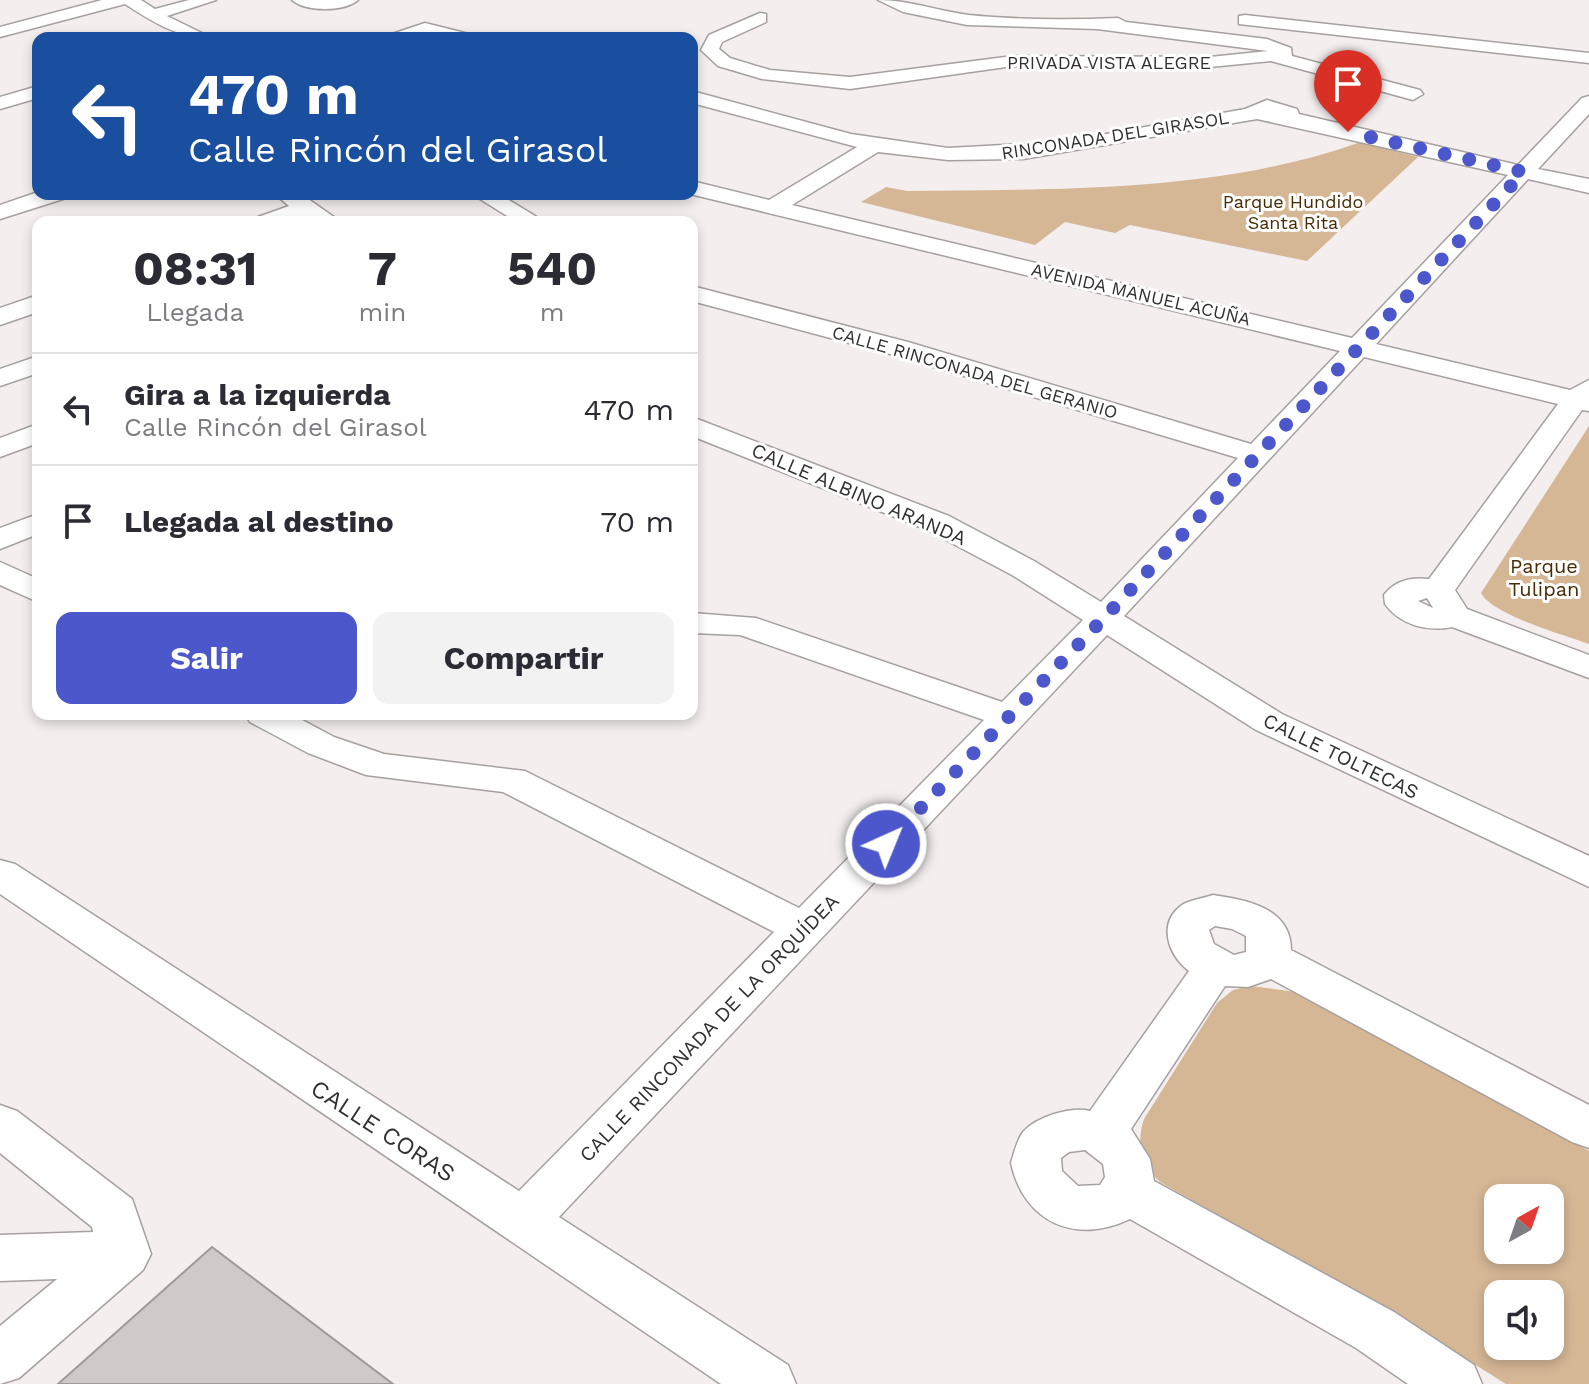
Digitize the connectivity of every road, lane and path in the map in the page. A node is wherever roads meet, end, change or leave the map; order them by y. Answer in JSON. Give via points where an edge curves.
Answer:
{"nodes":[{"id":1,"x":121,"y":0,"type":"edge"},
{"id":2,"x":130,"y":0,"type":"edge"},
{"id":3,"x":208,"y":0,"type":"edge"},
{"id":4,"x":300,"y":0,"type":"edge"},
{"id":5,"x":350,"y":0,"type":"edge"},
{"id":6,"x":886,"y":0,"type":"edge"},
{"id":7,"x":40,"y":5,"type":"dead end"},
{"id":8,"x":730,"y":13,"type":"dead end"},
{"id":9,"x":151,"y":15,"type":"junction"},
{"id":10,"x":61,"y":16,"type":"junction"},
{"id":11,"x":1199,"y":17,"type":"dead end"},
{"id":12,"x":1225,"y":18,"type":"dead end"},
{"id":13,"x":1096,"y":24,"type":"junction"},
{"id":14,"x":4,"y":28,"type":"edge"},
{"id":15,"x":1497,"y":31,"type":"dead end"},
{"id":16,"x":189,"y":32,"type":"edge"},
{"id":17,"x":400,"y":32,"type":"edge"},
{"id":18,"x":445,"y":32,"type":"edge"},
{"id":19,"x":1483,"y":46,"type":"junction"},
{"id":20,"x":1276,"y":57,"type":"junction"},
{"id":21,"x":1589,"y":58,"type":"edge"},
{"id":22,"x":32,"y":94,"type":"edge"},
{"id":23,"x":1413,"y":94,"type":"dead end"},
{"id":24,"x":698,"y":99,"type":"edge"},
{"id":25,"x":0,"y":103,"type":"edge"},
{"id":26,"x":1584,"y":115,"type":"edge"},
{"id":27,"x":875,"y":145,"type":"junction"},
{"id":28,"x":1524,"y":172,"type":"junction"},
{"id":29,"x":698,"y":176,"type":"edge"},
{"id":30,"x":1589,"y":186,"type":"edge"},
{"id":31,"x":32,"y":187,"type":"edge"},
{"id":32,"x":698,"y":189,"type":"edge"},
{"id":33,"x":0,"y":197,"type":"edge"},
{"id":34,"x":37,"y":200,"type":"edge"},
{"id":35,"x":296,"y":200,"type":"edge"},
{"id":36,"x":494,"y":200,"type":"edge"},
{"id":37,"x":781,"y":202,"type":"junction"},
{"id":38,"x":307,"y":207,"type":"junction"},
{"id":39,"x":0,"y":212,"type":"edge"},
{"id":40,"x":282,"y":216,"type":"edge"},
{"id":41,"x":321,"y":216,"type":"edge"},
{"id":42,"x":523,"y":216,"type":"edge"},
{"id":43,"x":698,"y":295,"type":"edge"},
{"id":44,"x":32,"y":305,"type":"edge"},
{"id":45,"x":0,"y":317,"type":"edge"},
{"id":46,"x":1366,"y":339,"type":"junction"},
{"id":47,"x":32,"y":366,"type":"edge"},
{"id":48,"x":0,"y":378,"type":"edge"},
{"id":49,"x":1586,"y":393,"type":"edge"},
{"id":50,"x":698,"y":428,"type":"edge"},
{"id":51,"x":32,"y":435,"type":"edge"},
{"id":52,"x":0,"y":448,"type":"edge"},
{"id":53,"x":1257,"y":455,"type":"junction"},
{"id":54,"x":32,"y":526,"type":"edge"},
{"id":55,"x":0,"y":539,"type":"edge"},
{"id":56,"x":0,"y":572,"type":"edge"},
{"id":57,"x":32,"y":589,"type":"edge"},
{"id":58,"x":1104,"y":618,"type":"junction"},
{"id":59,"x":698,"y":623,"type":"edge"},
{"id":60,"x":1589,"y":667,"type":"edge"},
{"id":61,"x":1010,"y":717,"type":"junction"},
{"id":62,"x":274,"y":720,"type":"edge"},
{"id":63,"x":1589,"y":873,"type":"edge"},
{"id":64,"x":0,"y":874,"type":"edge"},
{"id":65,"x":804,"y":929,"type":"junction"},
{"id":66,"x":1269,"y":958,"type":"junction"},
{"id":67,"x":1215,"y":967,"type":"junction"},
{"id":68,"x":0,"y":1125,"type":"edge"},
{"id":69,"x":1589,"y":1128,"type":"edge"},
{"id":70,"x":1101,"y":1134,"type":"junction"},
{"id":71,"x":1126,"y":1191,"type":"junction"},
{"id":72,"x":522,"y":1222,"type":"junction"},
{"id":73,"x":125,"y":1254,"type":"junction"},
{"id":74,"x":2,"y":1259,"type":"edge"},
{"id":75,"x":0,"y":1360,"type":"edge"},
{"id":76,"x":768,"y":1384,"type":"edge"},
{"id":77,"x":1454,"y":1384,"type":"edge"}],
"edges":[{"from":1,"to":10,"type":"street"},
{"from":2,"to":9,"type":"street"},
{"from":3,"to":9,"type":"street"},
{"from":4,"to":5,"type":"street"},
{"from":6,"to":13,"type":"street","via":[[916,10]]},
{"from":7,"to":10,"type":"street"},
{"from":8,"to":20,"type":"street","name":"PRIVADA VISTA ALEGRE","via":[[760,18],[715,39],[710,50],[715,56],[797,79],[866,83],[1013,61]]},
{"from":9,"to":16,"type":"street"},
{"from":10,"to":14,"type":"street"},
{"from":11,"to":13,"type":"street"},
{"from":12,"to":19,"type":"street","via":[[1288,17]]},
{"from":13,"to":20,"type":"street","name":"PRIVADA VISTA ALEGRE","via":[[1285,50]]},
{"from":15,"to":19,"type":"street"},
{"from":17,"to":18,"type":"street","via":[[417,23]]},
{"from":19,"to":21,"type":"street"},
{"from":20,"to":23,"type":"street"},
{"from":22,"to":25,"type":"street"},
{"from":24,"to":27,"type":"street","name":"RINCONADA DEL GIRASOL"},
{"from":26,"to":28,"type":"street","name":"CALLE RINCONADA DE LA ORQUÍDEA"},
{"from":27,"to":28,"type":"street","name":"RINCONADA DEL GIRASOL","via":[[951,155],[1014,153],[1278,106],[1290,113],[1287,116],[1369,138]]},
{"from":27,"to":37,"type":"street"},
{"from":28,"to":30,"type":"street"},
{"from":28,"to":46,"type":"street","name":"CALLE RINCONADA DE LA ORQUÍDEA"},
{"from":29,"to":37,"type":"street","name":"AVENIDA MANUEL ACUÑA"},
{"from":31,"to":33,"type":"street"},
{"from":32,"to":37,"type":"street","name":"AVENIDA MANUEL ACUÑA"},
{"from":34,"to":39,"type":"street"},
{"from":35,"to":38,"type":"street"},
{"from":36,"to":42,"type":"street"},
{"from":37,"to":46,"type":"street","name":"AVENIDA MANUEL ACUÑA"},
{"from":38,"to":40,"type":"street"},
{"from":38,"to":41,"type":"street"},
{"from":43,"to":53,"type":"street","name":"CALLE RINCONADA DEL GERANIO","via":[[899,348]]},
{"from":44,"to":45,"type":"street"},
{"from":46,"to":49,"type":"street","name":"AVENIDA MANUEL ACUÑA"},
{"from":46,"to":53,"type":"street","name":"CALLE RINCONADA DE LA ORQUÍDEA"},
{"from":47,"to":48,"type":"street"},
{"from":49,"to":60,"type":"street","via":[[1447,603]]},
{"from":50,"to":58,"type":"street","name":"CALLE ALBINO ARANDA","via":[[938,523]]},
{"from":51,"to":52,"type":"street"},
{"from":53,"to":58,"type":"street","name":"CALLE RINCONADA DE LA ORQUÍDEA"},
{"from":54,"to":55,"type":"street"},
{"from":56,"to":57,"type":"street"},
{"from":58,"to":61,"type":"street","name":"CALLE RINCONADA DE LA ORQUÍDEA"},
{"from":58,"to":63,"type":"street","name":"CALLE TOLTECAS","via":[[1269,722]]},
{"from":59,"to":61,"type":"street","via":[[744,625]]},
{"from":61,"to":65,"type":"street","name":"CALLE RINCONADA DE LA ORQUÍDEA"},
{"from":62,"to":65,"type":"street","via":[[321,745],[379,766],[511,780]]},
{"from":64,"to":72,"type":"street","name":"CALLE CORAS"},
{"from":65,"to":72,"type":"street","name":"CALLE RINCONADA DE LA ORQUÍDEA"},
{"from":66,"to":67,"type":"street","via":[[1247,971]]},
{"from":66,"to":67,"type":"street","via":[[1273,945],[1266,930],[1252,918],[1213,910],[1197,916],[1188,928],[1188,942],[1197,956]]},
{"from":66,"to":69,"type":"street"},
{"from":67,"to":70,"type":"street"},
{"from":68,"to":73,"type":"street","via":[[114,1215]]},
{"from":70,"to":71,"type":"street","via":[[1127,1160],[1131,1176]]},
{"from":70,"to":71,"type":"street","via":[[1062,1130],[1046,1138],[1036,1152],[1034,1168],[1041,1185],[1054,1199],[1095,1210],[1114,1204]]},
{"from":71,"to":77,"type":"street","via":[[1375,1330]]},
{"from":72,"to":76,"type":"street","name":"CALLE CORAS"},
{"from":73,"to":74,"type":"street"},
{"from":73,"to":75,"type":"street"}]}
